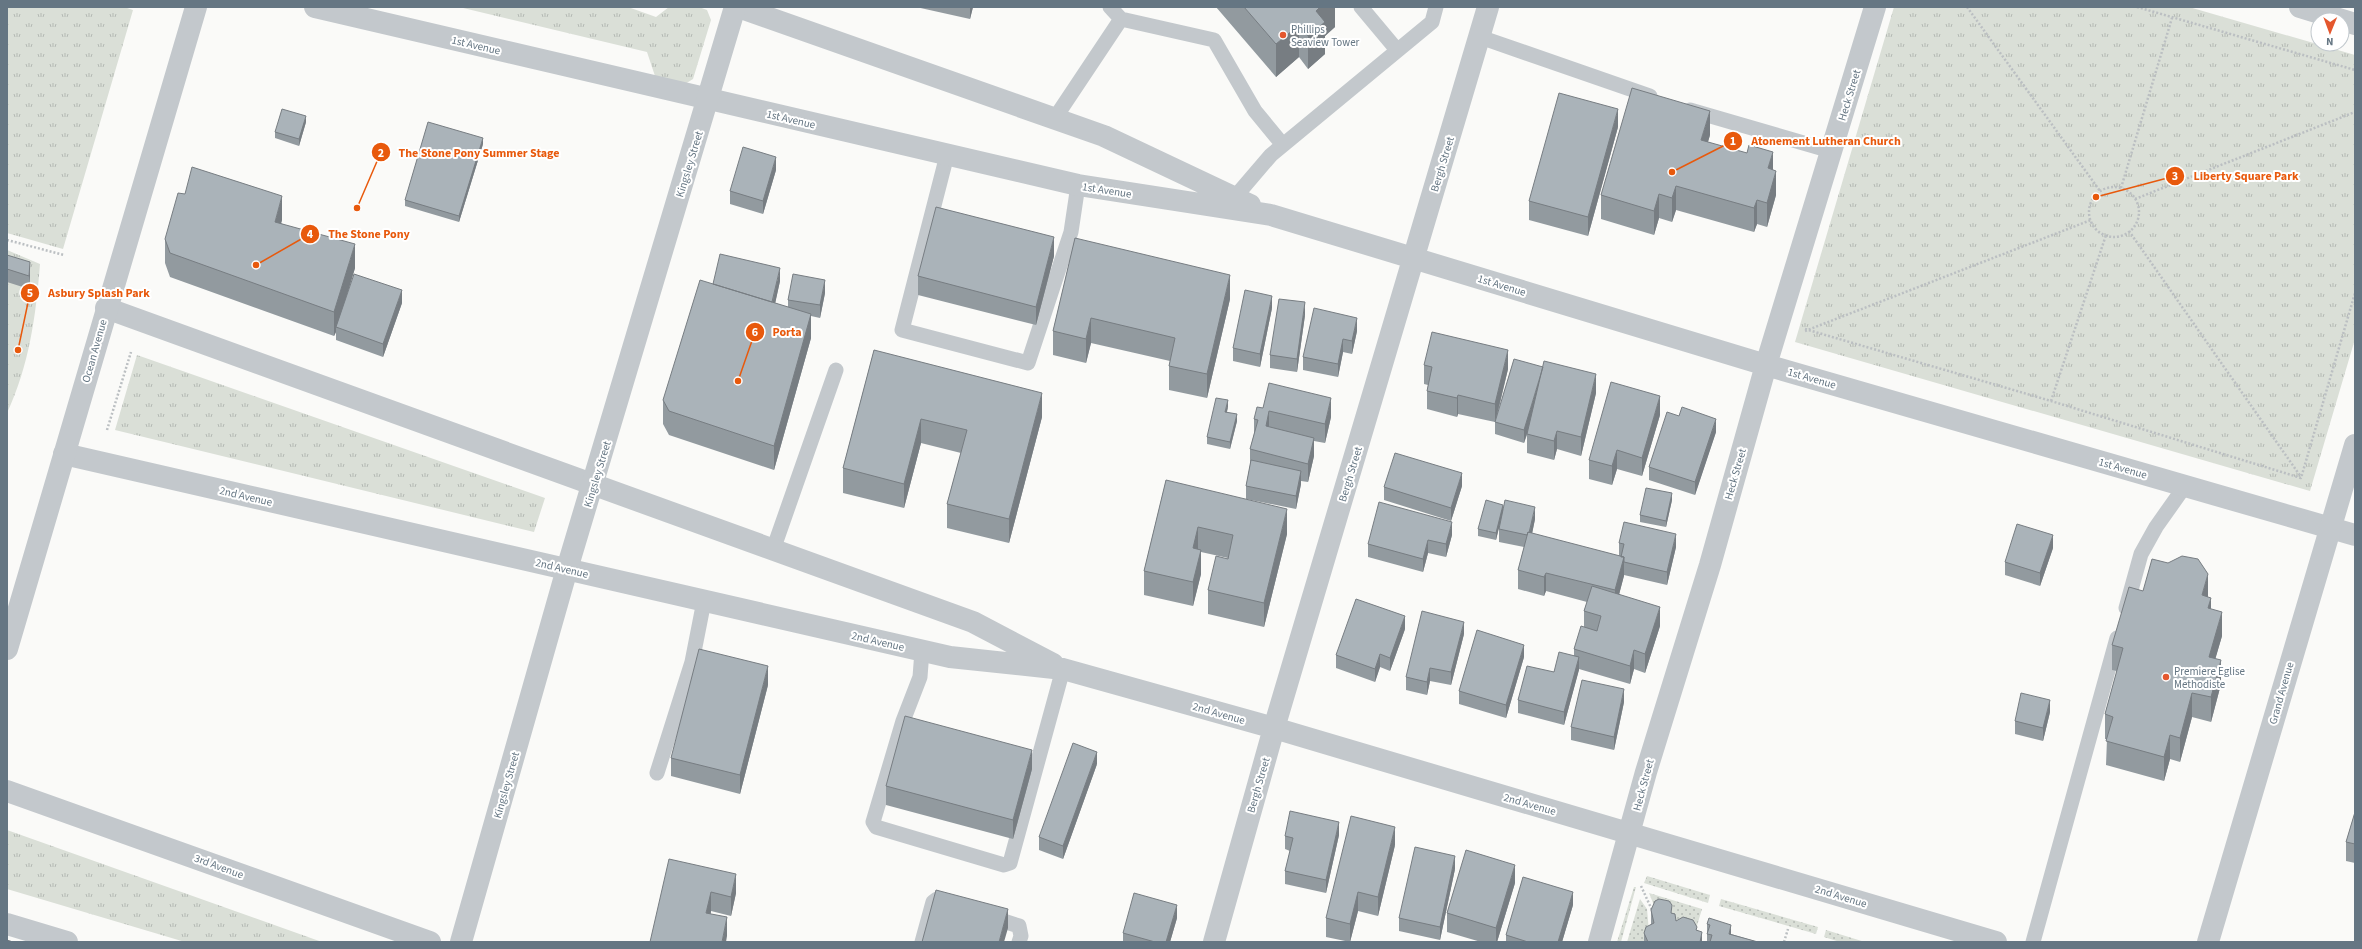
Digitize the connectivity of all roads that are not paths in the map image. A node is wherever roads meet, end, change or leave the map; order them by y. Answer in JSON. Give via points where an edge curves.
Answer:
{"nodes":[{"id":1,"x":196,"y":7,"type":"edge"},
{"id":2,"x":315,"y":7,"type":"edge"},
{"id":3,"x":736,"y":7,"type":"edge"},
{"id":4,"x":1110,"y":7,"type":"edge"},
{"id":5,"x":1361,"y":7,"type":"edge"},
{"id":6,"x":1436,"y":7,"type":"edge"},
{"id":7,"x":1488,"y":7,"type":"edge"},
{"id":8,"x":1875,"y":7,"type":"edge"},
{"id":9,"x":2300,"y":7,"type":"edge"},
{"id":10,"x":1121,"y":19,"type":"junction"},
{"id":11,"x":2355,"y":24,"type":"edge"},
{"id":12,"x":1480,"y":37,"type":"junction"},
{"id":13,"x":1397,"y":50,"type":"junction"},
{"id":14,"x":708,"y":100,"type":"junction"},
{"id":15,"x":1662,"y":100,"type":"edge"},
{"id":16,"x":1677,"y":106,"type":"edge"},
{"id":17,"x":1055,"y":118,"type":"junction"},
{"id":18,"x":1283,"y":145,"type":"junction"},
{"id":19,"x":1832,"y":151,"type":"junction"},
{"id":20,"x":947,"y":155,"type":"junction"},
{"id":21,"x":1078,"y":185,"type":"junction"},
{"id":22,"x":1235,"y":197,"type":"junction"},
{"id":23,"x":1271,"y":215,"type":"junction"},
{"id":24,"x":1414,"y":258,"type":"junction"},
{"id":25,"x":106,"y":308,"type":"junction"},
{"id":26,"x":1766,"y":365,"type":"junction"},
{"id":27,"x":836,"y":370,"type":"dead end"},
{"id":28,"x":2355,"y":445,"type":"edge"},
{"id":29,"x":64,"y":454,"type":"junction"},
{"id":30,"x":594,"y":485,"type":"junction"},
{"id":31,"x":2186,"y":486,"type":"junction"},
{"id":32,"x":2330,"y":528,"type":"junction"},
{"id":33,"x":2355,"y":536,"type":"edge"},
{"id":34,"x":773,"y":550,"type":"junction"},
{"id":35,"x":567,"y":569,"type":"junction"},
{"id":36,"x":704,"y":601,"type":"junction"},
{"id":37,"x":7,"y":649,"type":"edge"},
{"id":38,"x":922,"y":650,"type":"junction"},
{"id":39,"x":1063,"y":669,"type":"junction"},
{"id":40,"x":1274,"y":728,"type":"junction"},
{"id":41,"x":657,"y":773,"type":"dead end"},
{"id":42,"x":7,"y":791,"type":"edge"},
{"id":43,"x":1630,"y":833,"type":"junction"},
{"id":44,"x":952,"y":904,"type":"edge"},
{"id":45,"x":974,"y":911,"type":"edge"},
{"id":46,"x":7,"y":924,"type":"edge"},
{"id":47,"x":1020,"y":939,"type":"edge"},
{"id":48,"x":67,"y":942,"type":"edge"},
{"id":49,"x":430,"y":942,"type":"edge"},
{"id":50,"x":461,"y":942,"type":"edge"},
{"id":51,"x":922,"y":942,"type":"edge"},
{"id":52,"x":1214,"y":942,"type":"edge"},
{"id":53,"x":1599,"y":942,"type":"edge"},
{"id":54,"x":1996,"y":942,"type":"edge"},
{"id":55,"x":2033,"y":942,"type":"edge"},
{"id":56,"x":2208,"y":942,"type":"edge"}],
"edges":[{"from":1,"to":25,"type":"street","name":"Ocean Avenue"},
{"from":2,"to":14,"type":"street","name":"1st Avenue"},
{"from":3,"to":14,"type":"street","name":"Kingsley Street"},
{"from":3,"to":17,"type":"street","name":"1st Avenue"},
{"from":4,"to":10,"type":"lane"},
{"from":5,"to":13,"type":"lane"},
{"from":6,"to":13,"type":"lane","via":[[1432,22]]},
{"from":7,"to":12,"type":"street","name":"Bergh Street"},
{"from":8,"to":19,"type":"street","name":"Heck Street"},
{"from":9,"to":11,"type":"street"},
{"from":10,"to":17,"type":"lane"},
{"from":10,"to":18,"type":"lane","via":[[1214,40],[1255,111]]},
{"from":12,"to":15,"type":"lane"},
{"from":12,"to":24,"type":"street","name":"Bergh Street"},
{"from":13,"to":18,"type":"lane"},
{"from":14,"to":20,"type":"street","name":"1st Avenue"},
{"from":14,"to":30,"type":"street","name":"Kingsley Street"},
{"from":16,"to":19,"type":"lane"},
{"from":17,"to":22,"type":"street","name":"1st Avenue","via":[[1104,136]]},
{"from":18,"to":22,"type":"lane","via":[[1271,155]]},
{"from":19,"to":26,"type":"street","name":"Heck Street"},
{"from":20,"to":21,"type":"street","name":"1st Avenue"},
{"from":20,"to":21,"type":"lane","via":[[902,330],[1028,362],[1071,232]]},
{"from":21,"to":23,"type":"street","name":"1st Avenue"},
{"from":22,"to":23,"type":"street","name":"1st Avenue"},
{"from":23,"to":24,"type":"street","name":"1st Avenue"},
{"from":24,"to":26,"type":"street","name":"1st Avenue"},
{"from":24,"to":40,"type":"street","name":"Bergh Street"},
{"from":25,"to":29,"type":"street","name":"Ocean Avenue"},
{"from":25,"to":30,"type":"street","name":"2nd Avenue"},
{"from":26,"to":31,"type":"street","name":"1st Avenue"},
{"from":26,"to":43,"type":"street","name":"Heck Street","via":[[1710,565],[1646,772]]},
{"from":27,"to":34,"type":"lane"},
{"from":28,"to":32,"type":"street","name":"Grand Avenue"},
{"from":29,"to":35,"type":"street","name":"2nd Avenue"},
{"from":29,"to":37,"type":"street","name":"Ocean Avenue"},
{"from":30,"to":34,"type":"street","name":"2nd Avenue"},
{"from":30,"to":35,"type":"street","name":"Kingsley Street"},
{"from":31,"to":32,"type":"street","name":"1st Avenue"},
{"from":31,"to":55,"type":"lane","via":[[2156,527],[2141,554]]},
{"from":32,"to":33,"type":"street","name":"1st Avenue"},
{"from":32,"to":56,"type":"street","name":"Grand Avenue"},
{"from":34,"to":39,"type":"street","name":"2nd Avenue","via":[[973,622]]},
{"from":35,"to":36,"type":"street","name":"2nd Avenue"},
{"from":35,"to":50,"type":"street","name":"Kingsley Street"},
{"from":36,"to":38,"type":"street","name":"2nd Avenue"},
{"from":36,"to":41,"type":"lane","via":[[692,662]]},
{"from":38,"to":39,"type":"street","name":"2nd Avenue","via":[[950,657]]},
{"from":38,"to":39,"type":"lane","via":[[920,677],[903,721],[874,822],[876,827],[1004,865],[1010,863]]},
{"from":39,"to":40,"type":"street","name":"2nd Avenue"},
{"from":40,"to":43,"type":"street","name":"2nd Avenue"},
{"from":40,"to":52,"type":"street","name":"Bergh Street"},
{"from":42,"to":49,"type":"street","name":"3rd Avenue"},
{"from":43,"to":53,"type":"street","name":"Heck Street"},
{"from":43,"to":54,"type":"street","name":"2nd Avenue"},
{"from":44,"to":51,"type":"lane","via":[[937,899],[933,902]]},
{"from":45,"to":47,"type":"lane","via":[[1018,926]]},
{"from":46,"to":48,"type":"street"}]}
